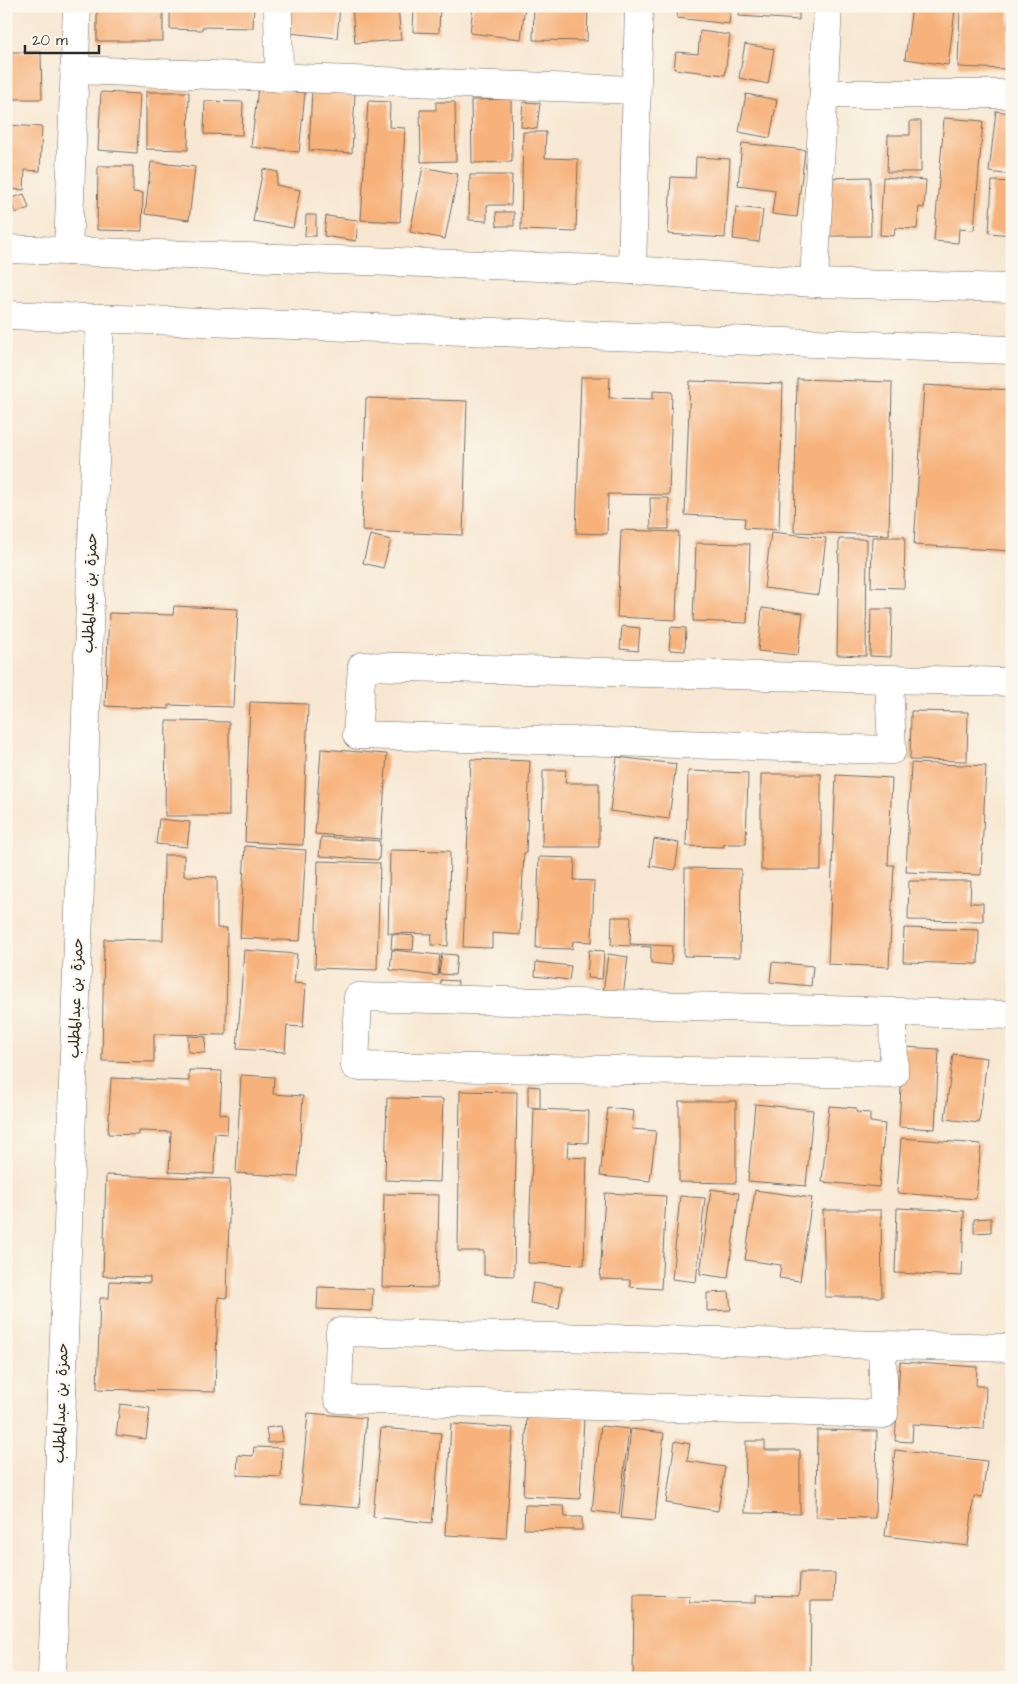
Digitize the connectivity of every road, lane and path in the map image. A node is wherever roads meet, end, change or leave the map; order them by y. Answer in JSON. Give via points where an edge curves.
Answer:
{"nodes":[{"id":1,"x":77,"y":6,"type":"edge"},
{"id":2,"x":278,"y":6,"type":"edge"},
{"id":3,"x":639,"y":6,"type":"edge"},
{"id":4,"x":828,"y":6,"type":"edge"},
{"id":5,"x":74,"y":70,"type":"junction"},
{"id":6,"x":279,"y":78,"type":"junction"},
{"id":7,"x":636,"y":90,"type":"junction"},
{"id":8,"x":824,"y":94,"type":"junction"},
{"id":9,"x":1012,"y":94,"type":"edge"},
{"id":10,"x":6,"y":249,"type":"edge"},
{"id":11,"x":68,"y":251,"type":"junction"},
{"id":12,"x":632,"y":270,"type":"junction"},
{"id":13,"x":814,"y":283,"type":"junction"},
{"id":14,"x":1012,"y":288,"type":"edge"},
{"id":15,"x":6,"y":315,"type":"edge"},
{"id":16,"x":100,"y":318,"type":"junction"},
{"id":17,"x":1012,"y":350,"type":"edge"},
{"id":18,"x":889,"y":679,"type":"junction"},
{"id":19,"x":1012,"y":682,"type":"edge"},
{"id":20,"x":893,"y":1012,"type":"junction"},
{"id":21,"x":1012,"y":1015,"type":"edge"},
{"id":22,"x":882,"y":1345,"type":"junction"},
{"id":23,"x":1012,"y":1348,"type":"edge"},
{"id":24,"x":52,"y":1678,"type":"edge"}],
"edges":[{"from":1,"to":5,"type":"street"},
{"from":2,"to":6,"type":"street"},
{"from":3,"to":7,"type":"street"},
{"from":4,"to":8,"type":"street"},
{"from":5,"to":6,"type":"street"},
{"from":5,"to":11,"type":"street"},
{"from":6,"to":7,"type":"street"},
{"from":7,"to":12,"type":"street"},
{"from":8,"to":9,"type":"street"},
{"from":8,"to":13,"type":"street"},
{"from":10,"to":11,"type":"street"},
{"from":11,"to":12,"type":"street"},
{"from":12,"to":13,"type":"street"},
{"from":13,"to":14,"type":"street"},
{"from":15,"to":16,"type":"street"},
{"from":16,"to":17,"type":"street"},
{"from":16,"to":24,"type":"street","name":"حمزة بن عبدالمطلب"},
{"from":18,"to":18,"type":"street","via":[[362,666],[357,735],[892,750]]},
{"from":18,"to":19,"type":"street"},
{"from":20,"to":20,"type":"street","via":[[358,997],[355,1066],[894,1074]]},
{"from":20,"to":21,"type":"street"},
{"from":22,"to":22,"type":"street","via":[[340,1332],[338,1399],[884,1414]]},
{"from":22,"to":23,"type":"street"}]}
